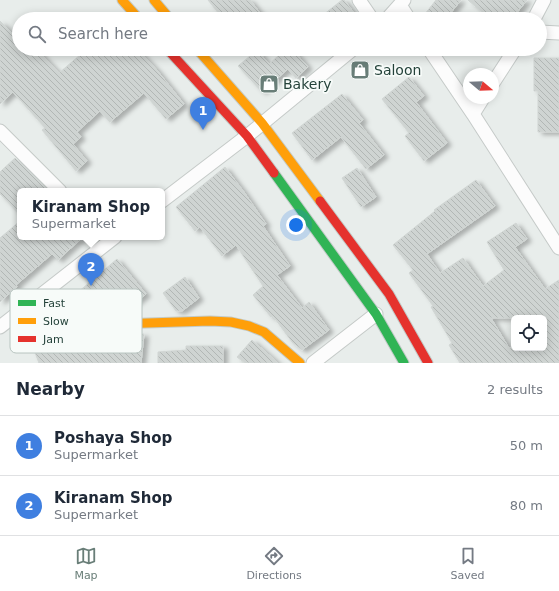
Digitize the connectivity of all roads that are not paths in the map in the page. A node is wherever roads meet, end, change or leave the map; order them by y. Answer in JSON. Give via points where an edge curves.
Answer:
{"nodes":[{"id":1,"x":122,"y":0,"type":"edge"},
{"id":2,"x":154,"y":0,"type":"edge"},
{"id":3,"x":359,"y":0,"type":"edge"},
{"id":4,"x":544,"y":0,"type":"edge"},
{"id":5,"x":402,"y":3,"type":"edge"},
{"id":6,"x":133,"y":12,"type":"edge"},
{"id":7,"x":164,"y":12,"type":"edge"},
{"id":8,"x":367,"y":12,"type":"edge"},
{"id":9,"x":394,"y":12,"type":"edge"},
{"id":10,"x":538,"y":12,"type":"edge"},
{"id":11,"x":547,"y":32,"type":"edge"},
{"id":12,"x":559,"y":33,"type":"edge"},
{"id":13,"x":173,"y":56,"type":"edge"},
{"id":14,"x":203,"y":56,"type":"edge"},
{"id":15,"x":345,"y":56,"type":"edge"},
{"id":16,"x":434,"y":56,"type":"edge"},
{"id":17,"x":510,"y":56,"type":"edge"},
{"id":18,"x":499,"y":74,"type":"edge"},
{"id":19,"x":479,"y":104,"type":"edge"},
{"id":20,"x":473,"y":114,"type":"junction"},
{"id":21,"x":262,"y":123,"type":"junction"},
{"id":22,"x":0,"y":131,"type":"edge"},
{"id":23,"x":246,"y":136,"type":"junction"},
{"id":24,"x":57,"y":188,"type":"edge"},
{"id":25,"x":165,"y":199,"type":"edge"},
{"id":26,"x":108,"y":240,"type":"edge"},
{"id":27,"x":559,"y":248,"type":"edge"},
{"id":28,"x":48,"y":289,"type":"edge"},
{"id":29,"x":376,"y":314,"type":"junction"},
{"id":30,"x":10,"y":319,"type":"edge"},
{"id":31,"x":142,"y":323,"type":"edge"},
{"id":32,"x":0,"y":327,"type":"edge"},
{"id":33,"x":300,"y":363,"type":"edge"},
{"id":34,"x":313,"y":363,"type":"edge"},
{"id":35,"x":404,"y":363,"type":"edge"},
{"id":36,"x":428,"y":363,"type":"edge"}],
"edges":[{"from":1,"to":6,"type":"street"},
{"from":2,"to":7,"type":"street"},
{"from":3,"to":8,"type":"street"},
{"from":4,"to":10,"type":"street"},
{"from":5,"to":9,"type":"street"},
{"from":11,"to":12,"type":"street"},
{"from":13,"to":23,"type":"street"},
{"from":14,"to":21,"type":"street"},
{"from":15,"to":21,"type":"street"},
{"from":16,"to":20,"type":"street"},
{"from":17,"to":18,"type":"street"},
{"from":19,"to":20,"type":"street"},
{"from":20,"to":27,"type":"street"},
{"from":21,"to":23,"type":"street"},
{"from":21,"to":36,"type":"street","via":[[389,294]]},
{"from":22,"to":24,"type":"street"},
{"from":23,"to":25,"type":"street"},
{"from":23,"to":29,"type":"street"},
{"from":26,"to":28,"type":"street"},
{"from":29,"to":34,"type":"street"},
{"from":29,"to":35,"type":"street"},
{"from":30,"to":32,"type":"street"},
{"from":31,"to":33,"type":"street","via":[[210,321],[249,326],[264,332]]}]}
